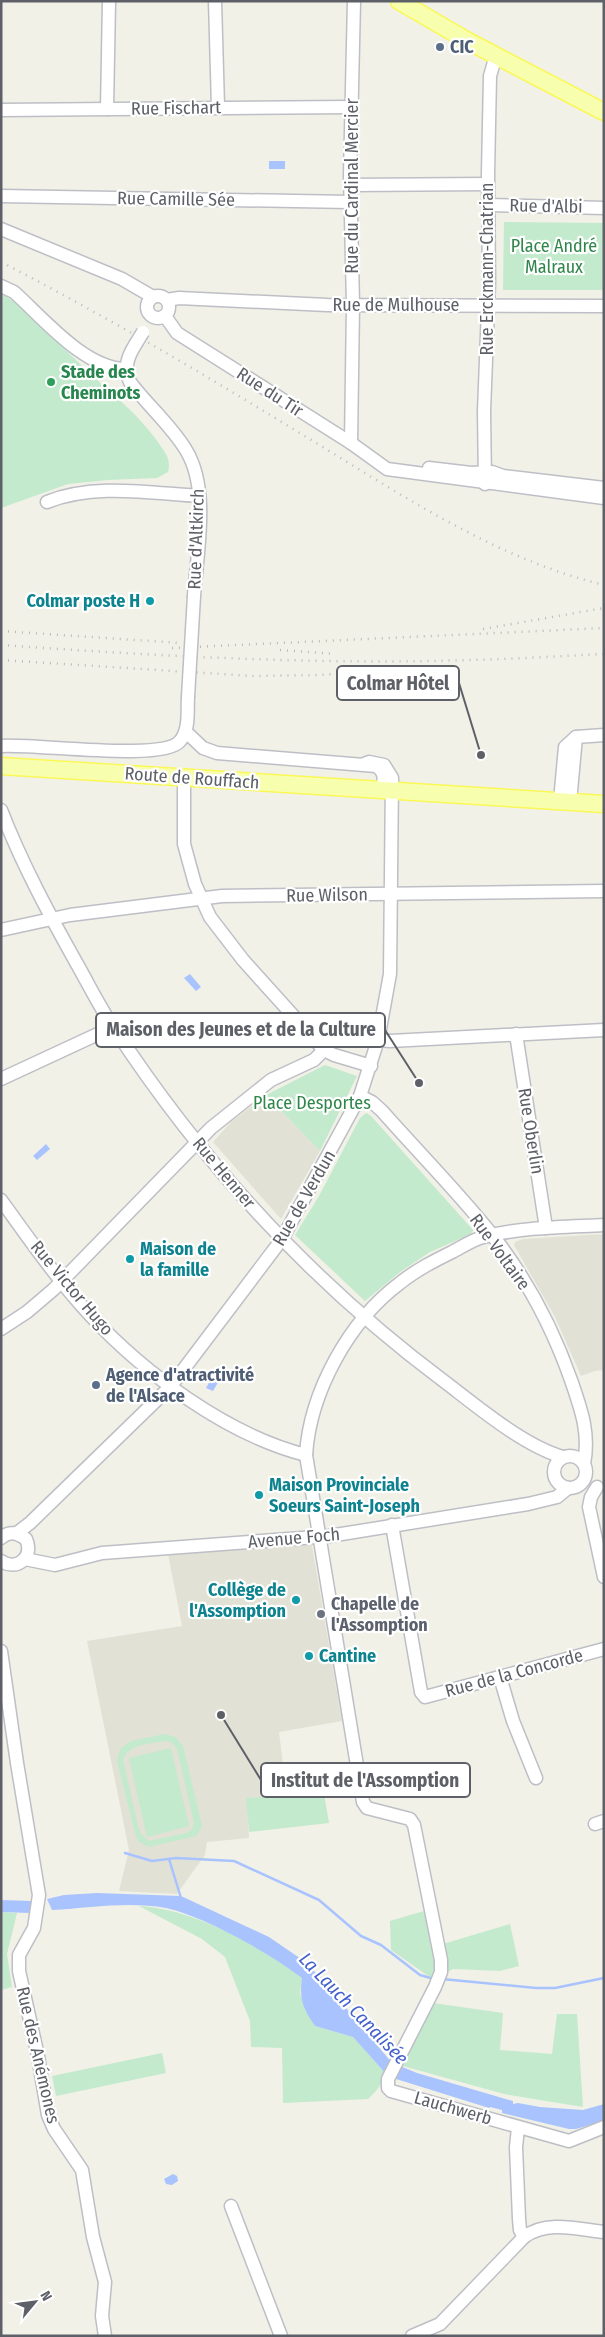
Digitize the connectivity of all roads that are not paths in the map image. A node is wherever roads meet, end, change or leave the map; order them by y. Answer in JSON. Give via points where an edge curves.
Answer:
{"nodes":[{"id":1,"x":109,"y":1,"type":"edge"},
{"id":2,"x":215,"y":1,"type":"edge"},
{"id":3,"x":352,"y":1,"type":"edge"},
{"id":4,"x":399,"y":1,"type":"edge"},
{"id":5,"x":496,"y":54,"type":"junction"},
{"id":6,"x":218,"y":107,"type":"junction"},
{"id":7,"x":351,"y":107,"type":"junction"},
{"id":8,"x":107,"y":109,"type":"junction"},
{"id":9,"x":1,"y":110,"type":"edge"},
{"id":10,"x":604,"y":112,"type":"edge"},
{"id":11,"x":488,"y":184,"type":"junction"},
{"id":12,"x":350,"y":185,"type":"junction"},
{"id":13,"x":1,"y":196,"type":"edge"},
{"id":14,"x":350,"y":202,"type":"junction"},
{"id":15,"x":488,"y":205,"type":"junction"},
{"id":16,"x":604,"y":208,"type":"edge"},
{"id":17,"x":1,"y":229,"type":"edge"},
{"id":18,"x":1,"y":286,"type":"edge"},
{"id":19,"x":353,"y":305,"type":"junction"},
{"id":20,"x":489,"y":305,"type":"junction"},
{"id":21,"x":604,"y":306,"type":"edge"},
{"id":22,"x":158,"y":308,"type":"junction"},
{"id":23,"x":126,"y":369,"type":"junction"},
{"id":24,"x":351,"y":443,"type":"junction"},
{"id":25,"x":484,"y":478,"type":"junction"},
{"id":26,"x":604,"y":488,"type":"edge"},
{"id":27,"x":199,"y":496,"type":"junction"},
{"id":28,"x":604,"y":498,"type":"edge"},
{"id":29,"x":47,"y":502,"type":"dead end"},
{"id":30,"x":186,"y":732,"type":"junction"},
{"id":31,"x":604,"y":735,"type":"edge"},
{"id":32,"x":1,"y":746,"type":"edge"},
{"id":33,"x":1,"y":766,"type":"edge"},
{"id":34,"x":184,"y":778,"type":"junction"},
{"id":35,"x":387,"y":790,"type":"junction"},
{"id":36,"x":565,"y":802,"type":"junction"},
{"id":37,"x":604,"y":804,"type":"edge"},
{"id":38,"x":1,"y":810,"type":"edge"},
{"id":39,"x":604,"y":892,"type":"edge"},
{"id":40,"x":392,"y":894,"type":"junction"},
{"id":41,"x":201,"y":899,"type":"junction"},
{"id":42,"x":51,"y":919,"type":"junction"},
{"id":43,"x":1,"y":930,"type":"edge"},
{"id":44,"x":113,"y":1027,"type":"junction"},
{"id":45,"x":604,"y":1030,"type":"edge"},
{"id":46,"x":516,"y":1034,"type":"junction"},
{"id":47,"x":378,"y":1040,"type":"junction"},
{"id":48,"x":324,"y":1050,"type":"junction"},
{"id":49,"x":371,"y":1066,"type":"junction"},
{"id":50,"x":1,"y":1079,"type":"edge"},
{"id":51,"x":360,"y":1096,"type":"junction"},
{"id":52,"x":197,"y":1142,"type":"junction"},
{"id":53,"x":1,"y":1200,"type":"edge"},
{"id":54,"x":604,"y":1225,"type":"edge"},
{"id":55,"x":546,"y":1228,"type":"junction"},
{"id":56,"x":493,"y":1236,"type":"junction"},
{"id":57,"x":282,"y":1239,"type":"junction"},
{"id":58,"x":62,"y":1282,"type":"junction"},
{"id":59,"x":364,"y":1318,"type":"junction"},
{"id":60,"x":1,"y":1329,"type":"edge"},
{"id":61,"x":171,"y":1386,"type":"junction"},
{"id":62,"x":586,"y":1442,"type":"junction"},
{"id":63,"x":306,"y":1455,"type":"junction"},
{"id":64,"x":563,"y":1460,"type":"junction"},
{"id":65,"x":584,"y":1472,"type":"junction"},
{"id":66,"x":556,"y":1480,"type":"junction"},
{"id":67,"x":601,"y":1485,"type":"edge"},
{"id":68,"x":568,"y":1488,"type":"junction"},
{"id":69,"x":544,"y":1499,"type":"junction"},
{"id":70,"x":392,"y":1525,"type":"junction"},
{"id":71,"x":318,"y":1536,"type":"junction"},
{"id":72,"x":15,"y":1540,"type":"edge"},
{"id":73,"x":3,"y":1566,"type":"edge"},
{"id":74,"x":604,"y":1577,"type":"edge"},
{"id":75,"x":604,"y":1649,"type":"edge"},
{"id":76,"x":1,"y":1651,"type":"edge"},
{"id":77,"x":500,"y":1677,"type":"junction"},
{"id":78,"x":536,"y":1778,"type":"dead end"},
{"id":79,"x":604,"y":2127,"type":"edge"},
{"id":80,"x":518,"y":2128,"type":"junction"},
{"id":81,"x":231,"y":2206,"type":"dead end"},
{"id":82,"x":604,"y":2232,"type":"edge"},
{"id":83,"x":524,"y":2237,"type":"junction"},
{"id":84,"x":105,"y":2336,"type":"edge"},
{"id":85,"x":281,"y":2336,"type":"edge"},
{"id":86,"x":412,"y":2336,"type":"edge"}],
"edges":[{"from":1,"to":8,"type":"street"},
{"from":2,"to":6,"type":"street"},
{"from":3,"to":7,"type":"street","name":"Rue du Cardinal Mercier"},
{"from":4,"to":5,"type":"main road"},
{"from":5,"to":10,"type":"main road"},
{"from":5,"to":11,"type":"street","name":"Rue Erckmann-Chatrian","via":[[490,76]]},
{"from":6,"to":7,"type":"street","name":"Rue Fischart"},
{"from":6,"to":8,"type":"street","name":"Rue Fischart"},
{"from":7,"to":12,"type":"street","name":"Rue du Cardinal Mercier"},
{"from":8,"to":9,"type":"street","name":"Rue Fischart"},
{"from":11,"to":12,"type":"street"},
{"from":11,"to":15,"type":"street","name":"Rue Erckmann-Chatrian"},
{"from":12,"to":14,"type":"street","name":"Rue du Cardinal Mercier"},
{"from":13,"to":14,"type":"street","name":"Rue Camille Sée"},
{"from":14,"to":19,"type":"street","name":"Rue du Cardinal Mercier"},
{"from":15,"to":16,"type":"street","name":"Rue d'Albi"},
{"from":15,"to":20,"type":"street","name":"Rue Erckmann-Chatrian"},
{"from":17,"to":22,"type":"street","via":[[122,279]]},
{"from":18,"to":23,"type":"street","via":[[14,292],[79,351],[106,366]]},
{"from":19,"to":20,"type":"street","name":"Rue de Mulhouse"},
{"from":19,"to":22,"type":"street","name":"Rue de Mulhouse","via":[[189,299]]},
{"from":19,"to":24,"type":"street","name":"Rue du Cardinal Mercier"},
{"from":20,"to":21,"type":"street","name":"Rue de Mulhouse"},
{"from":20,"to":25,"type":"street","name":"Rue Erckmann-Chatrian"},
{"from":22,"to":23,"type":"street","bridge":true,"via":[[129,354]]},
{"from":22,"to":24,"type":"street","name":"Rue du Tir","via":[[177,333]]},
{"from":23,"to":27,"type":"street","name":"Rue d'Altkirch","via":[[130,382],[186,451],[195,468]]},
{"from":24,"to":25,"type":"street","name":"Rue du Tir","via":[[387,469]]},
{"from":25,"to":26,"type":"street","name":"Rue du Tir","via":[[503,476]]},
{"from":25,"to":28,"type":"street","name":"Rue du Tir"},
{"from":27,"to":29,"type":"street","via":[[98,491],[67,494]]},
{"from":27,"to":30,"type":"street","name":"Rue d'Altkirch","bridge":true},
{"from":30,"to":32,"type":"street","name":"Route de Rouffach","via":[[178,744],[160,749],[97,751]]},
{"from":30,"to":35,"type":"street","name":"Route de Rouffach","via":[[203,748],[216,753],[376,766],[385,770]]},
{"from":31,"to":36,"type":"street","via":[[576,737]]},
{"from":33,"to":34,"type":"main road","name":"Route de Rouffach"},
{"from":34,"to":35,"type":"main road","name":"Route de Rouffach"},
{"from":34,"to":41,"type":"street","via":[[184,844]]},
{"from":35,"to":36,"type":"main road","name":"Route de Rouffach"},
{"from":35,"to":40,"type":"street","name":"Rue de Verdun"},
{"from":36,"to":37,"type":"main road","name":"Route de Rouffach"},
{"from":38,"to":42,"type":"street","name":"Rue Henner"},
{"from":39,"to":40,"type":"street","name":"Rue Wilson"},
{"from":40,"to":41,"type":"street","name":"Rue Wilson"},
{"from":40,"to":47,"type":"street","name":"Rue de Verdun","via":[[390,974]]},
{"from":41,"to":42,"type":"street","name":"Rue Wilson"},
{"from":41,"to":48,"type":"street","via":[[210,917],[242,960]]},
{"from":42,"to":43,"type":"street","name":"Rue Wilson"},
{"from":42,"to":44,"type":"street","name":"Rue Henner"},
{"from":44,"to":50,"type":"street"},
{"from":44,"to":52,"type":"street","name":"Rue Henner"},
{"from":45,"to":46,"type":"street"},
{"from":46,"to":47,"type":"street","via":[[390,1042]]},
{"from":46,"to":55,"type":"street","name":"Rue Oberlin"},
{"from":47,"to":49,"type":"street","name":"Rue de Verdun"},
{"from":48,"to":49,"type":"street"},
{"from":48,"to":52,"type":"street","via":[[314,1060],[271,1080]]},
{"from":49,"to":51,"type":"street","name":"Rue de Verdun"},
{"from":51,"to":56,"type":"street","name":"Rue Voltaire","via":[[382,1111]]},
{"from":51,"to":57,"type":"street","name":"Rue de Verdun"},
{"from":52,"to":57,"type":"street","name":"Rue Henner"},
{"from":52,"to":58,"type":"street"},
{"from":53,"to":58,"type":"street","name":"Rue Victor Hugo"},
{"from":54,"to":55,"type":"street"},
{"from":55,"to":56,"type":"street"},
{"from":56,"to":59,"type":"street","via":[[483,1237],[427,1264],[398,1284]]},
{"from":56,"to":62,"type":"street","name":"Rue Voltaire","via":[[531,1294],[560,1352],[583,1413]]},
{"from":57,"to":59,"type":"street","name":"Rue Henner"},
{"from":57,"to":61,"type":"street","name":"Rue de Verdun"},
{"from":58,"to":60,"type":"street","via":[[28,1312]]},
{"from":58,"to":61,"type":"street","name":"Rue Victor Hugo","via":[[117,1341]]},
{"from":59,"to":63,"type":"street","via":[[332,1368],[318,1401]]},
{"from":59,"to":64,"type":"street","name":"Rue Henner","via":[[483,1411]]},
{"from":61,"to":63,"type":"street","name":"Rue Victor Hugo","via":[[233,1425],[282,1449]]},
{"from":61,"to":72,"type":"street","name":"Rue de Verdun"},
{"from":62,"to":64,"type":"street"},
{"from":62,"to":65,"type":"street","name":"Rue Voltaire"},
{"from":63,"to":71,"type":"street"},
{"from":64,"to":65,"type":"street","name":"Rue Henner","via":[[579,1459]]},
{"from":64,"to":66,"type":"street"},
{"from":65,"to":67,"type":"street"},
{"from":65,"to":68,"type":"street","name":"Avenue Foch"},
{"from":66,"to":68,"type":"street"},
{"from":66,"to":69,"type":"street"},
{"from":67,"to":74,"type":"street","via":[[591,1497],[589,1507]]},
{"from":68,"to":69,"type":"street","name":"Avenue Foch","via":[[557,1497]]},
{"from":69,"to":70,"type":"street","name":"Avenue Foch"},
{"from":70,"to":71,"type":"street","name":"Avenue Foch"},
{"from":70,"to":77,"type":"street","name":"Rue de la Concorde","via":[[421,1692],[425,1697]]},
{"from":71,"to":72,"type":"street","name":"Avenue Foch","via":[[102,1553],[55,1565],[43,1562]]},
{"from":71,"to":80,"type":"street","name":"Lauchwerb","via":[[363,1802],[367,1808],[410,1819],[414,1825],[441,1960],[439,1977],[388,2083],[391,2091]]},
{"from":72,"to":73,"type":"street","via":[[20,1564]]},
{"from":75,"to":77,"type":"street","name":"Rue de la Concorde"},
{"from":76,"to":84,"type":"street","name":"Rue des Anémones","via":[[39,1895],[34,1928],[19,1954],[19,1971],[48,2115],[82,2170],[93,2237],[105,2282],[102,2316]]},
{"from":77,"to":78,"type":"street","via":[[513,1721]]},
{"from":79,"to":80,"type":"street","name":"Lauchwerb","via":[[569,2141]]},
{"from":80,"to":83,"type":"street","via":[[519,2218]]},
{"from":81,"to":85,"type":"street"},
{"from":82,"to":83,"type":"street","via":[[544,2227]]},
{"from":83,"to":86,"type":"street","via":[[440,2324]]}]}
